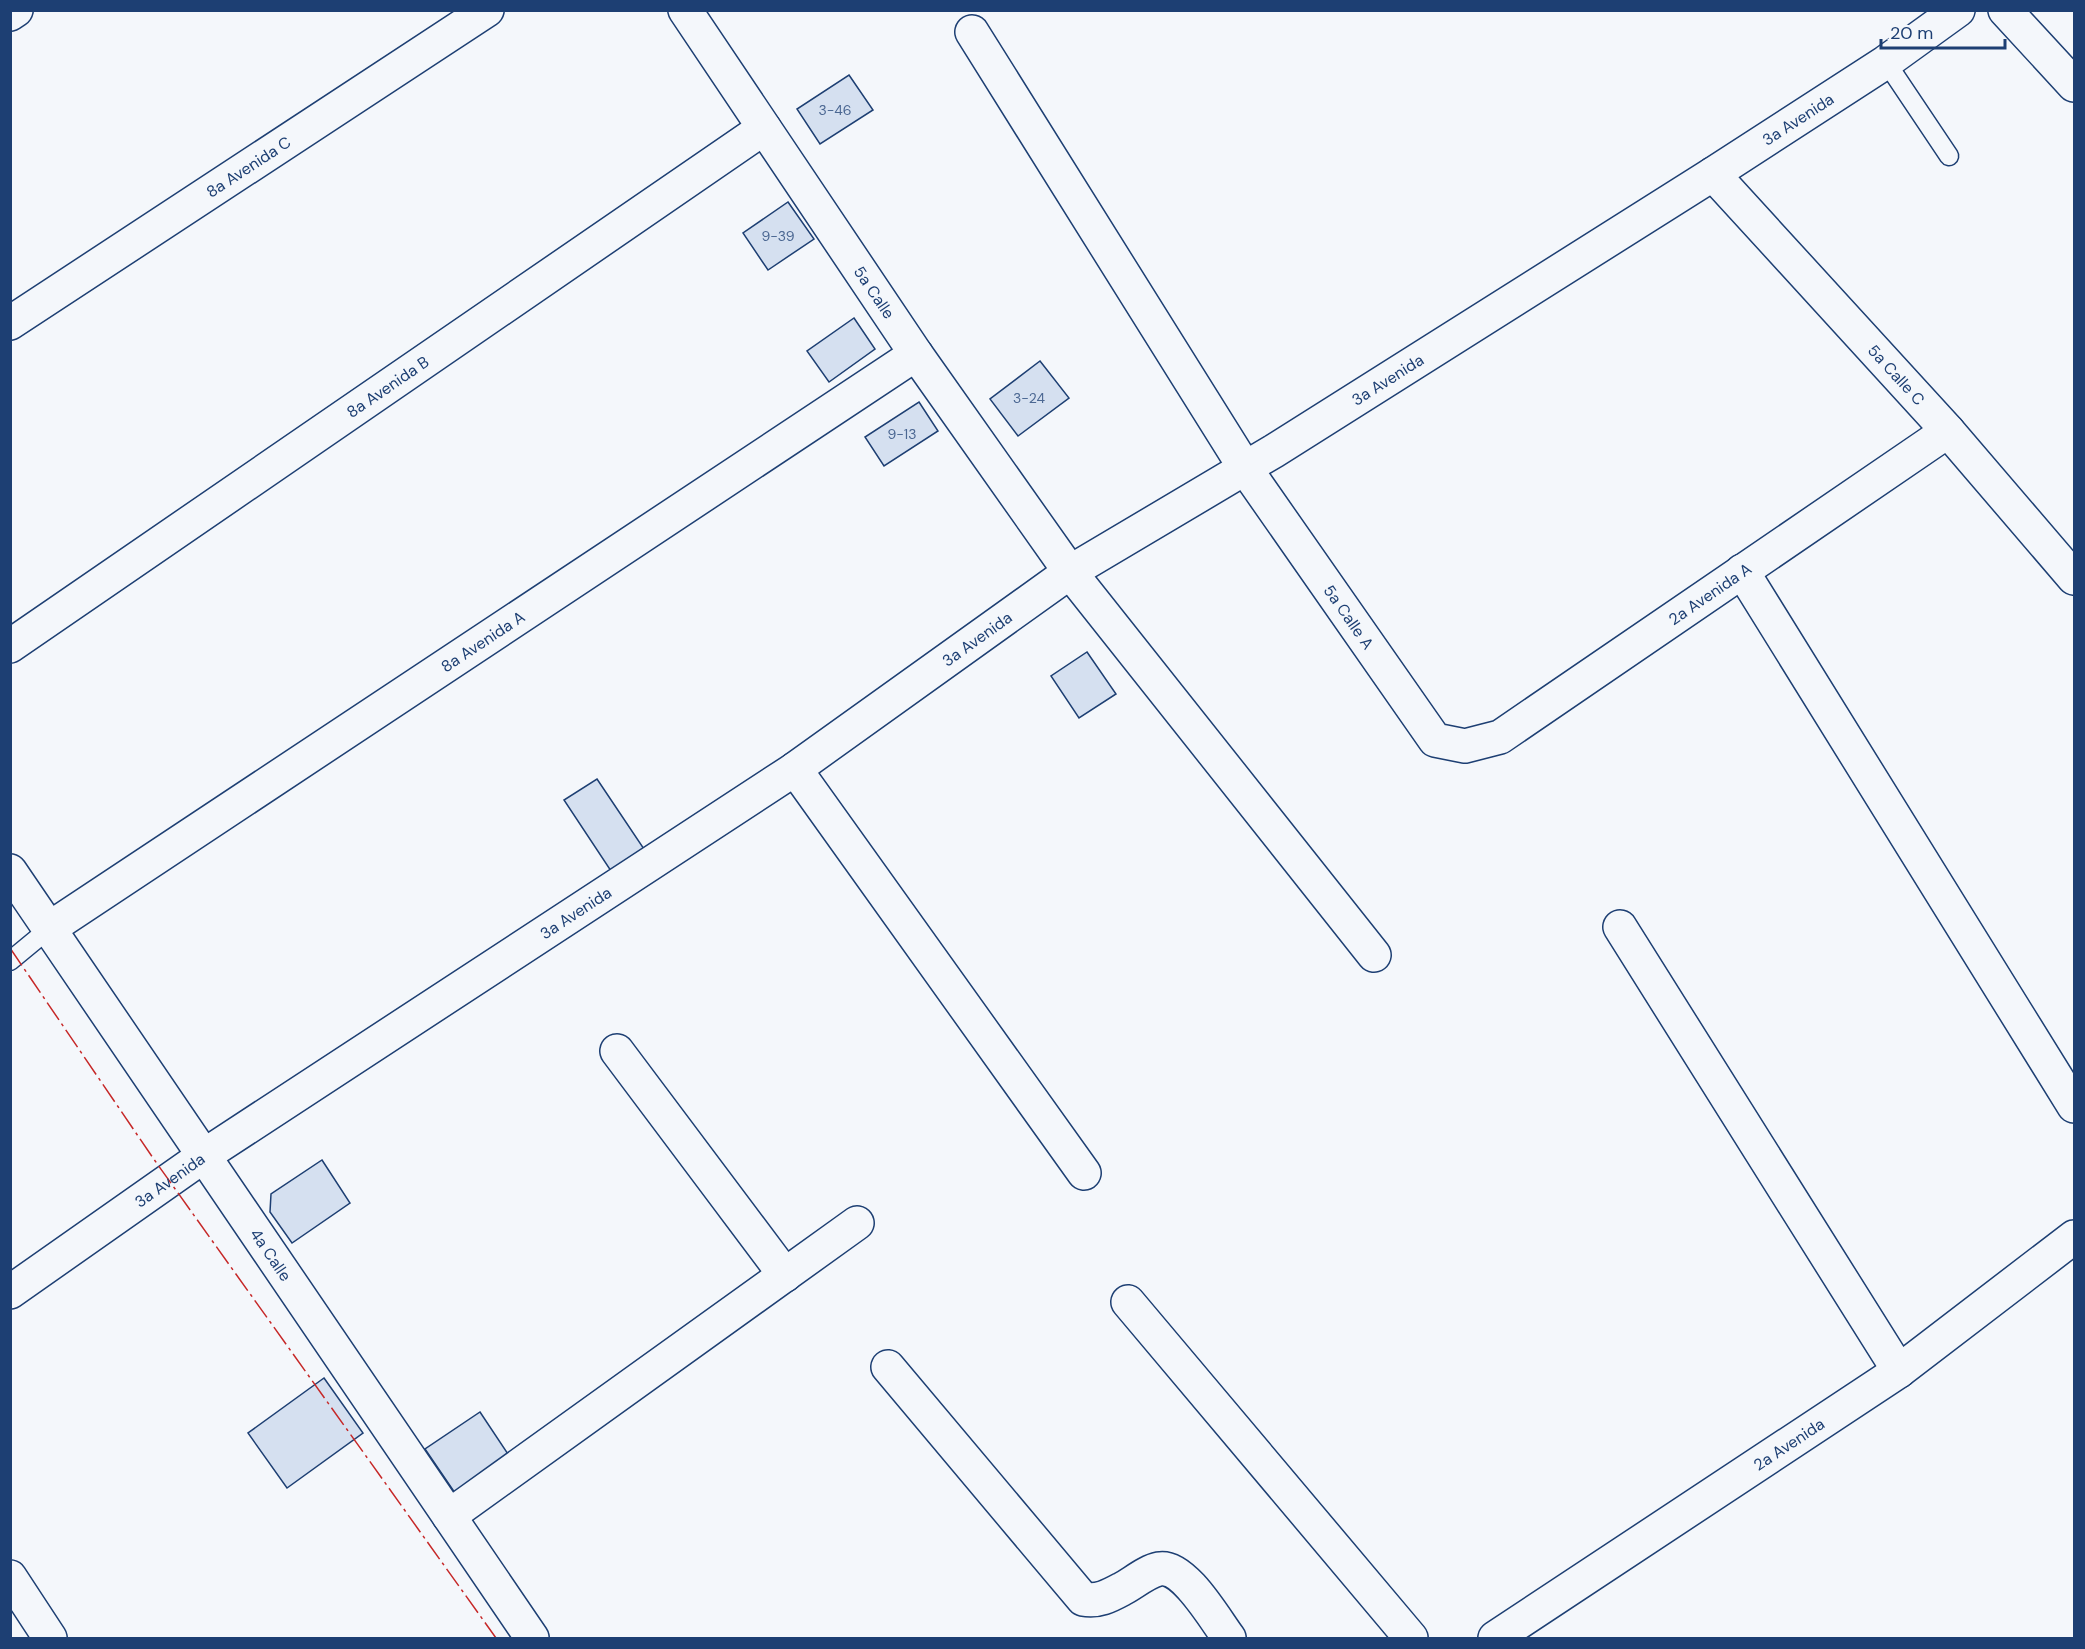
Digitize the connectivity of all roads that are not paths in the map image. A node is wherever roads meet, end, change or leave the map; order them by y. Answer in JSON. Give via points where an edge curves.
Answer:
{"nodes":[{"id":1,"x":16,"y":10,"type":"edge"},
{"id":2,"x":488,"y":10,"type":"edge"},
{"id":3,"x":685,"y":10,"type":"edge"},
{"id":4,"x":1958,"y":10,"type":"edge"},
{"id":5,"x":2006,"y":10,"type":"edge"},
{"id":6,"x":10,"y":14,"type":"edge"},
{"id":7,"x":972,"y":32,"type":"dead end"},
{"id":8,"x":1886,"y":62,"type":"junction"},
{"id":9,"x":2074,"y":85,"type":"edge"},
{"id":10,"x":764,"y":128,"type":"junction"},
{"id":11,"x":1949,"y":156,"type":"dead end"},
{"id":12,"x":1713,"y":174,"type":"junction"},
{"id":13,"x":10,"y":323,"type":"edge"},
{"id":14,"x":916,"y":354,"type":"junction"},
{"id":15,"x":1948,"y":430,"type":"junction"},
{"id":16,"x":1245,"y":468,"type":"junction"},
{"id":17,"x":1742,"y":571,"type":"junction"},
{"id":18,"x":1070,"y":572,"type":"junction"},
{"id":19,"x":2074,"y":578,"type":"edge"},
{"id":20,"x":10,"y":646,"type":"edge"},
{"id":21,"x":1465,"y":746,"type":"joint"},
{"id":22,"x":795,"y":769,"type":"junction"},
{"id":23,"x":10,"y":871,"type":"edge"},
{"id":24,"x":1620,"y":927,"type":"dead end"},
{"id":25,"x":50,"y":928,"type":"junction"},
{"id":26,"x":1374,"y":955,"type":"dead end"},
{"id":27,"x":10,"y":961,"type":"edge"},
{"id":28,"x":617,"y":1051,"type":"dead end"},
{"id":29,"x":2074,"y":1106,"type":"edge"},
{"id":30,"x":205,"y":1155,"type":"junction"},
{"id":31,"x":1084,"y":1173,"type":"dead end"},
{"id":32,"x":857,"y":1224,"type":"dead end"},
{"id":33,"x":2074,"y":1237,"type":"edge"},
{"id":34,"x":785,"y":1275,"type":"junction"},
{"id":35,"x":10,"y":1292,"type":"edge"},
{"id":36,"x":1128,"y":1302,"type":"dead end"},
{"id":37,"x":888,"y":1367,"type":"dead end"},
{"id":38,"x":1899,"y":1371,"type":"junction"},
{"id":39,"x":449,"y":1516,"type":"junction"},
{"id":40,"x":10,"y":1577,"type":"edge"},
{"id":41,"x":50,"y":1638,"type":"edge"},
{"id":42,"x":532,"y":1638,"type":"edge"},
{"id":43,"x":1229,"y":1638,"type":"edge"},
{"id":44,"x":1411,"y":1638,"type":"edge"},
{"id":45,"x":1495,"y":1638,"type":"edge"}],
"edges":[{"from":1,"to":6,"type":"street"},
{"from":2,"to":13,"type":"street","name":"8a Avenida C"},
{"from":3,"to":10,"type":"street","name":"5a Calle"},
{"from":4,"to":8,"type":"street","name":"3a Avenida"},
{"from":5,"to":9,"type":"street"},
{"from":7,"to":16,"type":"street","name":"5a Calle A"},
{"from":8,"to":11,"type":"lane"},
{"from":8,"to":12,"type":"street","name":"3a Avenida"},
{"from":10,"to":14,"type":"street","name":"5a Calle"},
{"from":10,"to":20,"type":"street","name":"8a Avenida B"},
{"from":12,"to":15,"type":"street","name":"5a Calle C"},
{"from":12,"to":16,"type":"street","name":"3a Avenida"},
{"from":14,"to":18,"type":"street","name":"5a Calle"},
{"from":14,"to":25,"type":"street","name":"8a Avenida A"},
{"from":15,"to":17,"type":"street","name":"2a Avenida A"},
{"from":15,"to":19,"type":"street","name":"5a Calle C"},
{"from":16,"to":18,"type":"street","name":"3a Avenida"},
{"from":16,"to":21,"type":"street","name":"5a Calle A","via":[[1435,740]]},
{"from":17,"to":21,"type":"street","name":"2a Avenida A","via":[[1500,737]]},
{"from":17,"to":29,"type":"street"},
{"from":18,"to":22,"type":"street","name":"3a Avenida"},
{"from":18,"to":26,"type":"street","name":"5a Calle"},
{"from":22,"to":30,"type":"street","name":"3a Avenida"},
{"from":22,"to":31,"type":"street"},
{"from":23,"to":25,"type":"street","name":"4a Calle"},
{"from":24,"to":38,"type":"street"},
{"from":25,"to":27,"type":"lane"},
{"from":25,"to":30,"type":"street","name":"4a Calle"},
{"from":28,"to":34,"type":"street"},
{"from":30,"to":35,"type":"street","name":"3a Avenida"},
{"from":30,"to":39,"type":"street","name":"4a Calle"},
{"from":32,"to":34,"type":"street"},
{"from":33,"to":38,"type":"street","name":"2a Avenida"},
{"from":34,"to":39,"type":"street"},
{"from":36,"to":44,"type":"street"},
{"from":37,"to":43,"type":"street","via":[[1083,1599],[1094,1601],[1160,1569],[1173,1570],[1184,1577]]},
{"from":38,"to":45,"type":"street","name":"2a Avenida"},
{"from":39,"to":42,"type":"street","name":"4a Calle"},
{"from":40,"to":41,"type":"street"}]}
